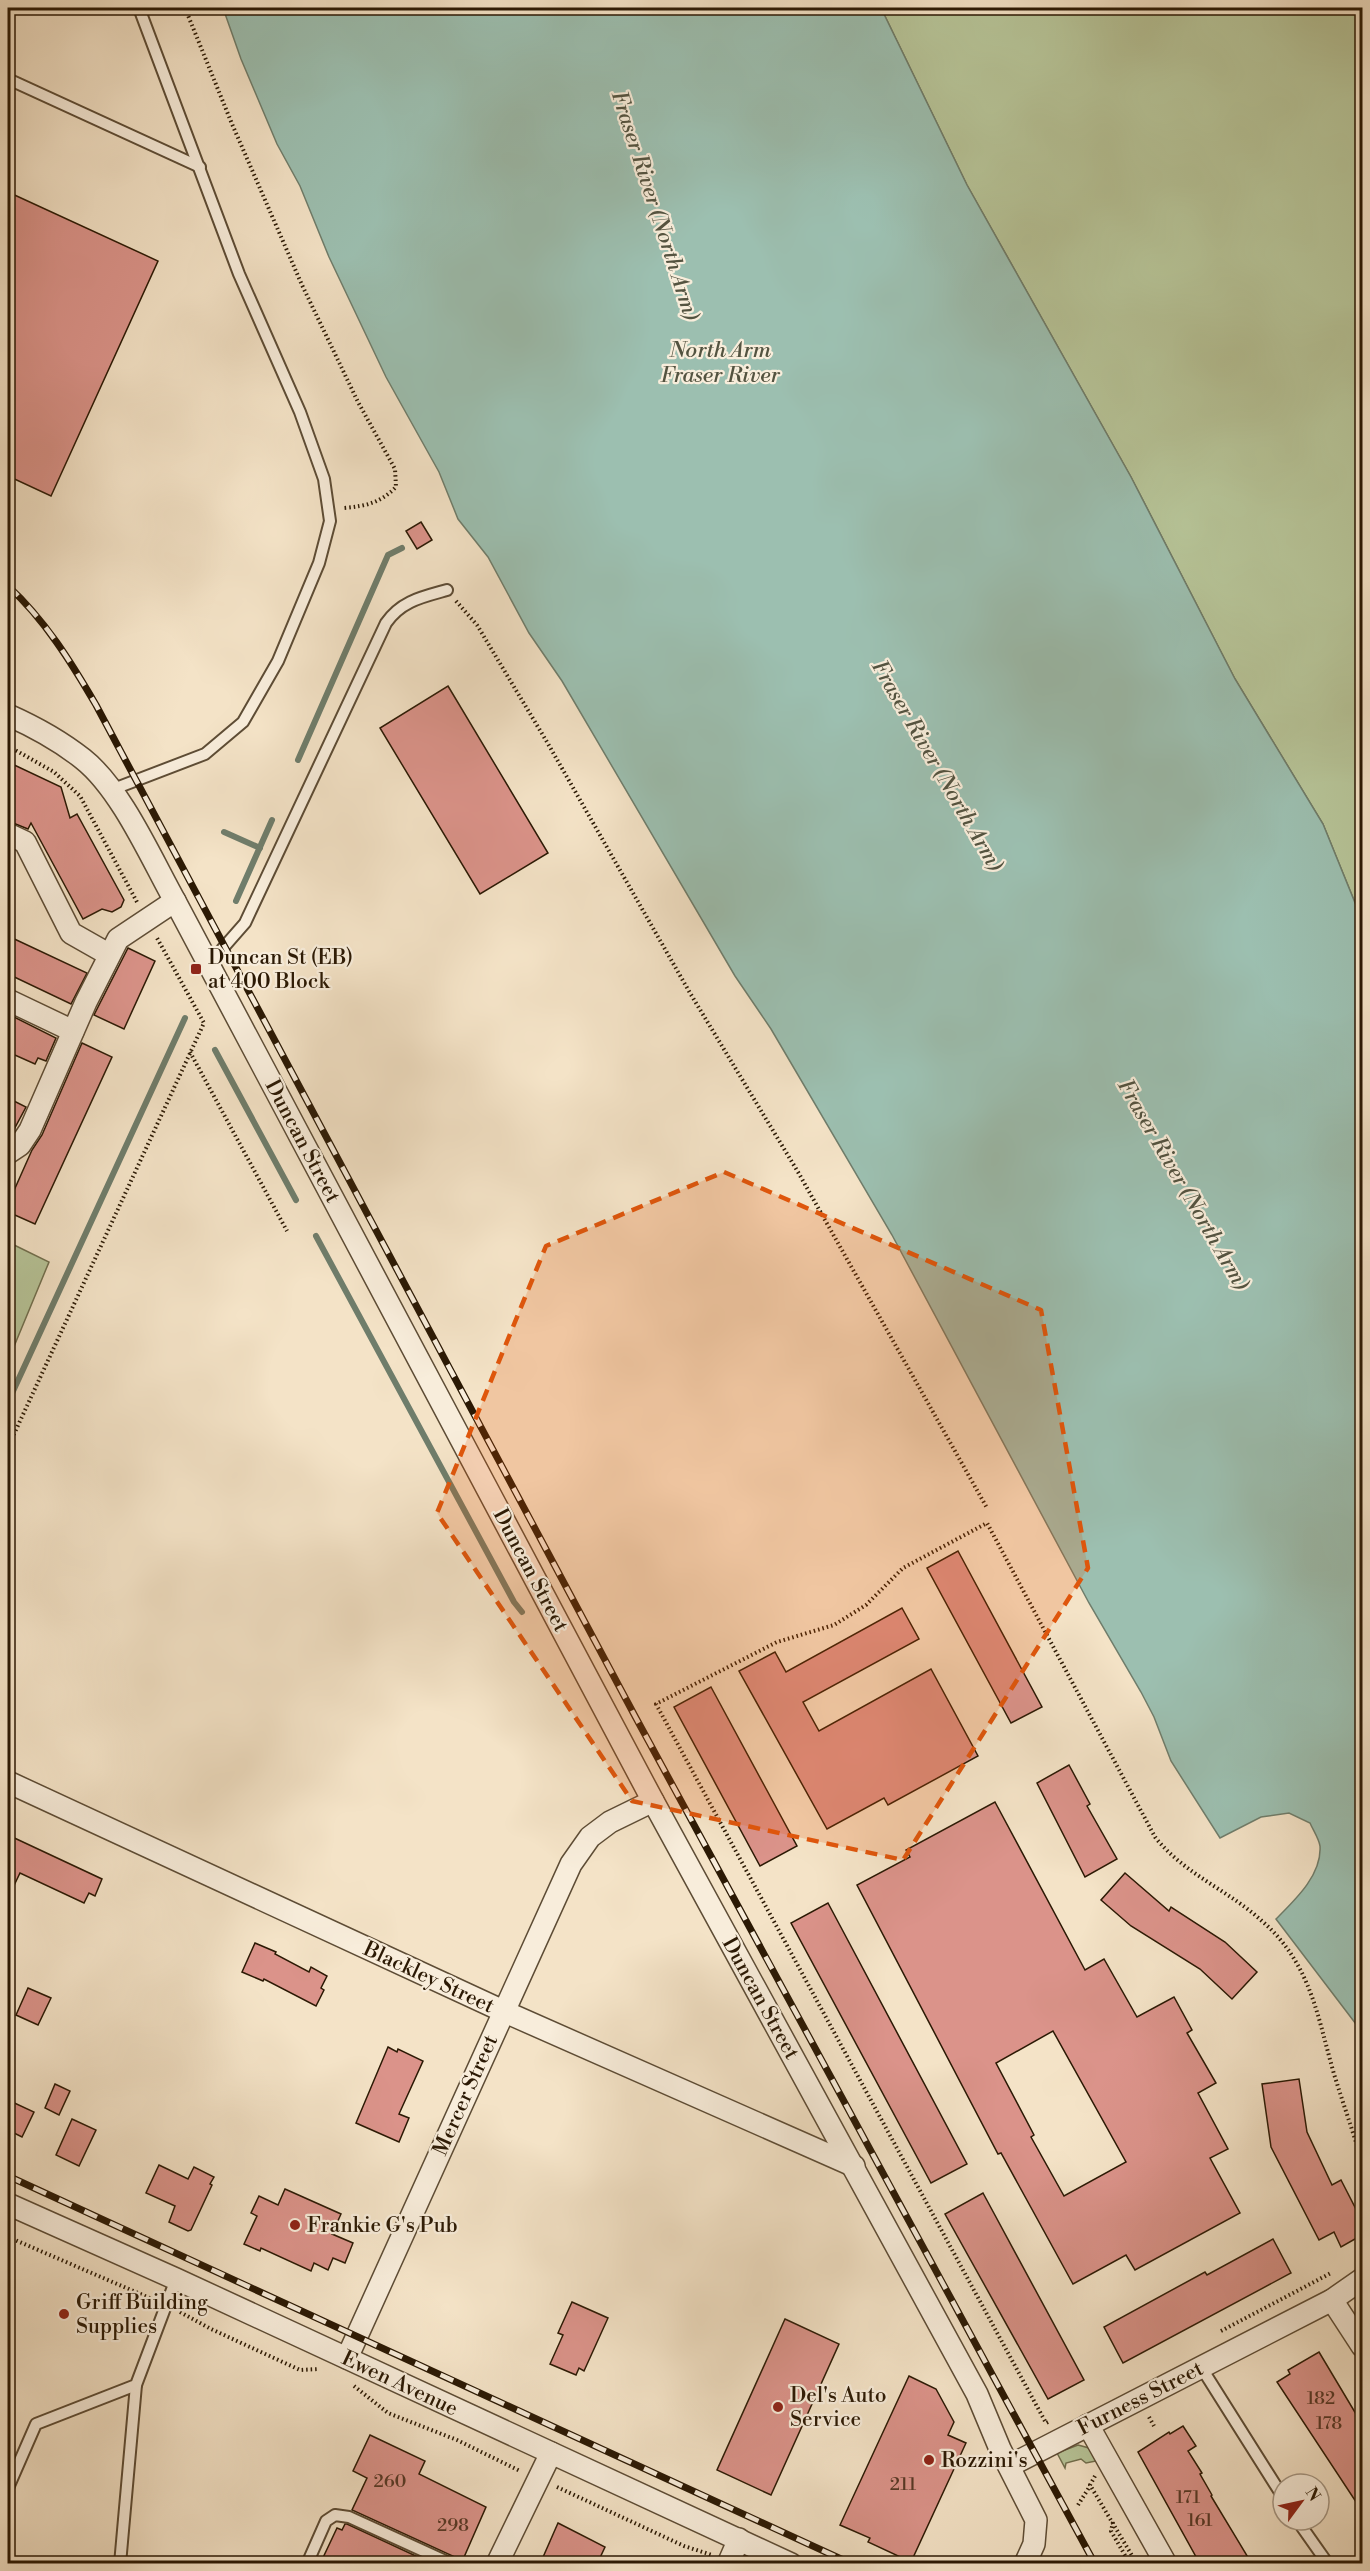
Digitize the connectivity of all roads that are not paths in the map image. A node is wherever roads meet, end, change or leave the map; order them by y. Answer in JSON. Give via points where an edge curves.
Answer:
{"nodes":[{"id":1,"x":139,"y":8,"type":"edge"},
{"id":2,"x":8,"y":79,"type":"edge"},
{"id":3,"x":200,"y":167,"type":"junction"},
{"id":4,"x":447,"y":591,"type":"road end"},
{"id":5,"x":8,"y":715,"type":"edge"},
{"id":6,"x":111,"y":790,"type":"junction"},
{"id":7,"x":8,"y":834,"type":"edge"},
{"id":8,"x":175,"y":901,"type":"junction"},
{"id":9,"x":108,"y":954,"type":"junction"},
{"id":10,"x":208,"y":964,"type":"junction"},
{"id":11,"x":8,"y":1000,"type":"edge"},
{"id":12,"x":73,"y":1030,"type":"junction"},
{"id":13,"x":8,"y":1153,"type":"edge"},
{"id":14,"x":8,"y":1782,"type":"edge"},
{"id":15,"x":653,"y":1801,"type":"junction"},
{"id":16,"x":503,"y":2012,"type":"junction"},
{"id":17,"x":854,"y":2166,"type":"junction"},
{"id":18,"x":8,"y":2204,"type":"edge"},
{"id":19,"x":176,"y":2279,"type":"junction"},
{"id":20,"x":1362,"y":2279,"type":"edge"},
{"id":21,"x":1332,"y":2300,"type":"junction"},
{"id":22,"x":1362,"y":2346,"type":"edge"},
{"id":23,"x":347,"y":2358,"type":"junction"},
{"id":24,"x":1201,"y":2367,"type":"junction"},
{"id":25,"x":136,"y":2385,"type":"junction"},
{"id":26,"x":1088,"y":2425,"type":"junction"},
{"id":27,"x":551,"y":2453,"type":"junction"},
{"id":28,"x":1009,"y":2466,"type":"junction"},
{"id":29,"x":1271,"y":2478,"type":"edge"},
{"id":30,"x":8,"y":2488,"type":"edge"},
{"id":31,"x":1305,"y":2532,"type":"edge"},
{"id":32,"x":739,"y":2540,"type":"junction"},
{"id":33,"x":722,"y":2560,"type":"edge"},
{"id":34,"x":120,"y":2564,"type":"edge"},
{"id":35,"x":307,"y":2564,"type":"edge"},
{"id":36,"x":452,"y":2564,"type":"edge"},
{"id":37,"x":497,"y":2564,"type":"edge"},
{"id":38,"x":791,"y":2564,"type":"edge"},
{"id":39,"x":1025,"y":2564,"type":"edge"},
{"id":40,"x":1166,"y":2564,"type":"edge"},
{"id":41,"x":1328,"y":2564,"type":"edge"}],
"edges":[{"from":1,"to":3,"type":"lane"},
{"from":2,"to":3,"type":"lane"},
{"from":3,"to":6,"type":"lane","via":[[239,274],[300,412],[324,479],[330,521],[319,563],[278,661],[243,722],[205,754]]},
{"from":4,"to":10,"type":"lane","via":[[412,599],[386,623],[245,923]]},
{"from":5,"to":6,"type":"street","name":"Duncan Street","via":[[45,732],[84,760]]},
{"from":6,"to":8,"type":"street","name":"Duncan Street"},
{"from":7,"to":9,"type":"street","via":[[25,842],[71,933]]},
{"from":8,"to":9,"type":"street","via":[[118,939]]},
{"from":8,"to":10,"type":"street","name":"Duncan Street"},
{"from":9,"to":12,"type":"street"},
{"from":10,"to":15,"type":"street","name":"Duncan Street"},
{"from":11,"to":12,"type":"street"},
{"from":12,"to":13,"type":"street","via":[[30,1130],[20,1145]]},
{"from":14,"to":16,"type":"street","name":"Blackley Street"},
{"from":15,"to":16,"type":"street","name":"Mercer Street","via":[[610,1822],[590,1837],[571,1864]]},
{"from":15,"to":17,"type":"street","name":"Duncan Street"},
{"from":16,"to":17,"type":"street","name":"Blackley Street"},
{"from":16,"to":23,"type":"street","name":"Mercer Street"},
{"from":17,"to":28,"type":"street","name":"Duncan Street","via":[[977,2394]]},
{"from":18,"to":19,"type":"street","name":"Ewen Avenue"},
{"from":19,"to":23,"type":"street","name":"Ewen Avenue"},
{"from":19,"to":25,"type":"lane"},
{"from":20,"to":21,"type":"street","name":"Furness Street"},
{"from":21,"to":22,"type":"street"},
{"from":21,"to":24,"type":"street","name":"Furness Street"},
{"from":23,"to":27,"type":"street","name":"Ewen Avenue"},
{"from":24,"to":26,"type":"street","name":"Furness Street"},
{"from":24,"to":29,"type":"lane"},
{"from":25,"to":30,"type":"lane","via":[[36,2424]]},
{"from":25,"to":34,"type":"lane"},
{"from":26,"to":28,"type":"street","name":"Furness Street"},
{"from":26,"to":40,"type":"street"},
{"from":27,"to":32,"type":"street","name":"Ewen Avenue"},
{"from":27,"to":37,"type":"street"},
{"from":28,"to":39,"type":"street","via":[[1036,2520],[1034,2544]]},
{"from":31,"to":41,"type":"lane"},
{"from":32,"to":33,"type":"street"},
{"from":32,"to":38,"type":"street","name":"Ewen Avenue"},
{"from":35,"to":36,"type":"lane","via":[[326,2521],[335,2515],[349,2517]]}]}
